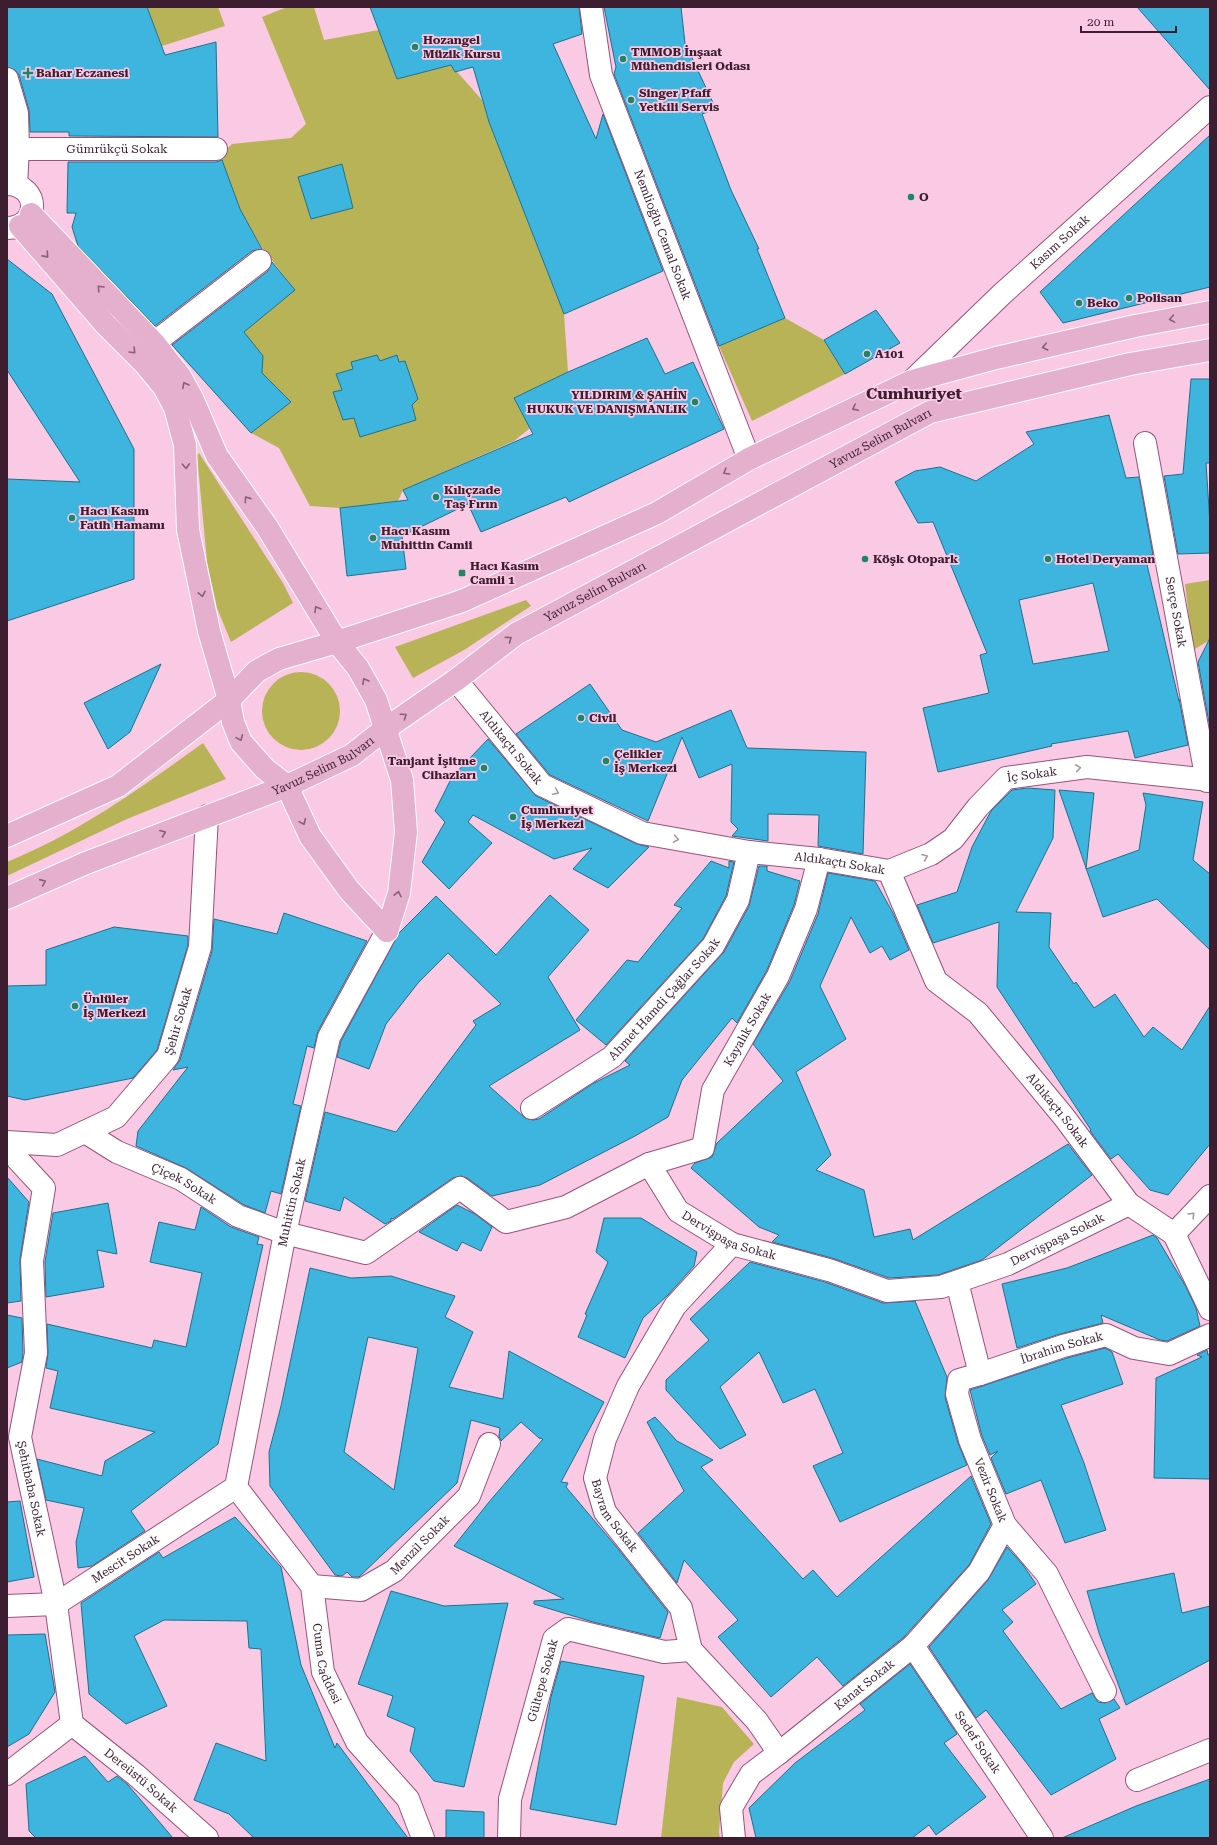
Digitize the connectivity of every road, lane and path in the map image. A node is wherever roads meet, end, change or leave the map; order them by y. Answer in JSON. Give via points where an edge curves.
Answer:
{"nodes":[{"id":1,"x":590,"y":7,"type":"edge"},
{"id":2,"x":7,"y":79,"type":"edge"},
{"id":3,"x":1210,"y":106,"type":"edge"},
{"id":4,"x":18,"y":149,"type":"junction"},
{"id":5,"x":216,"y":149,"type":"dead end"},
{"id":6,"x":12,"y":184,"type":"edge"},
{"id":7,"x":19,"y":223,"type":"edge"},
{"id":8,"x":260,"y":261,"type":"dead end"},
{"id":9,"x":1210,"y":312,"type":"edge"},
{"id":10,"x":154,"y":343,"type":"junction"},
{"id":11,"x":1210,"y":350,"type":"edge"},
{"id":12,"x":912,"y":381,"type":"junction"},
{"id":13,"x":209,"y":438,"type":"junction"},
{"id":14,"x":1145,"y":443,"type":"dead end"},
{"id":15,"x":185,"y":445,"type":"junction"},
{"id":16,"x":749,"y":459,"type":"junction"},
{"id":17,"x":337,"y":642,"type":"junction"},
{"id":18,"x":456,"y":680,"type":"junction"},
{"id":19,"x":229,"y":700,"type":"junction"},
{"id":20,"x":385,"y":730,"type":"junction"},
{"id":21,"x":1209,"y":781,"type":"edge"},
{"id":22,"x":287,"y":786,"type":"junction"},
{"id":23,"x":207,"y":816,"type":"junction"},
{"id":24,"x":7,"y":836,"type":"edge"},
{"id":25,"x":749,"y":852,"type":"junction"},
{"id":26,"x":819,"y":859,"type":"junction"},
{"id":27,"x":889,"y":871,"type":"junction"},
{"id":28,"x":7,"y":898,"type":"edge"},
{"id":29,"x":387,"y":931,"type":"junction"},
{"id":30,"x":532,"y":1108,"type":"dead end"},
{"id":31,"x":85,"y":1132,"type":"junction"},
{"id":32,"x":7,"y":1142,"type":"edge"},
{"id":33,"x":7,"y":1148,"type":"edge"},
{"id":34,"x":648,"y":1164,"type":"junction"},
{"id":35,"x":1210,"y":1196,"type":"edge"},
{"id":36,"x":1129,"y":1204,"type":"junction"},
{"id":37,"x":285,"y":1233,"type":"junction"},
{"id":38,"x":1174,"y":1234,"type":"junction"},
{"id":39,"x":732,"y":1244,"type":"junction"},
{"id":40,"x":957,"y":1282,"type":"junction"},
{"id":41,"x":1210,"y":1309,"type":"edge"},
{"id":42,"x":1210,"y":1335,"type":"edge"},
{"id":43,"x":980,"y":1374,"type":"junction"},
{"id":44,"x":489,"y":1444,"type":"dead end"},
{"id":45,"x":236,"y":1487,"type":"junction"},
{"id":46,"x":1005,"y":1525,"type":"junction"},
{"id":47,"x":312,"y":1586,"type":"junction"},
{"id":48,"x":56,"y":1604,"type":"junction"},
{"id":49,"x":7,"y":1606,"type":"edge"},
{"id":50,"x":913,"y":1646,"type":"junction"},
{"id":51,"x":691,"y":1650,"type":"junction"},
{"id":52,"x":1105,"y":1691,"type":"dead end"},
{"id":53,"x":72,"y":1724,"type":"junction"},
{"id":54,"x":1210,"y":1750,"type":"edge"},
{"id":55,"x":780,"y":1753,"type":"junction"},
{"id":56,"x":7,"y":1774,"type":"edge"},
{"id":57,"x":1137,"y":1780,"type":"dead end"},
{"id":58,"x":207,"y":1838,"type":"edge"},
{"id":59,"x":423,"y":1838,"type":"edge"},
{"id":60,"x":509,"y":1838,"type":"edge"},
{"id":61,"x":734,"y":1838,"type":"edge"},
{"id":62,"x":1042,"y":1838,"type":"edge"}],
"edges":[{"from":1,"to":16,"type":"street","name":"Nemlioğlu Cemal Sokak","via":[[601,75]]},
{"from":2,"to":4,"type":"street","via":[[17,113]]},
{"from":3,"to":12,"type":"street","name":"Kasım Sokak","via":[[1002,294]]},
{"from":4,"to":5,"type":"street","name":"Gümrükçü Sokak"},
{"from":4,"to":6,"type":"street"},
{"from":6,"to":7,"type":"street","via":[[23,188],[32,200]]},
{"from":10,"to":7,"type":"main road","one_way":true},
{"from":7,"to":15,"type":"main road","one_way":true,"via":[[106,325],[164,387],[175,408]]},
{"from":8,"to":10,"type":"street"},
{"from":9,"to":12,"type":"main road","one_way":true,"via":[[1011,354]]},
{"from":13,"to":10,"type":"main road","one_way":true,"via":[[180,376]]},
{"from":18,"to":11,"type":"main road","name":"Yavuz Selim Bulvarı","one_way":true,"via":[[516,634],[930,412],[1130,364]]},
{"from":12,"to":16,"type":"main road","one_way":true},
{"from":13,"to":15,"type":"street"},
{"from":17,"to":13,"type":"main road","one_way":true,"via":[[267,527],[217,456]]},
{"from":14,"to":21,"type":"street","name":"Serçe Sokak"},
{"from":15,"to":19,"type":"main road","one_way":true,"via":[[188,530],[209,631]]},
{"from":16,"to":17,"type":"main road","one_way":true,"via":[[656,513],[462,601]]},
{"from":17,"to":19,"type":"main road","via":[[279,659],[257,671]]},
{"from":20,"to":17,"type":"main road","one_way":true,"via":[[376,700],[358,668]]},
{"from":20,"to":18,"type":"main road","name":"Yavuz Selim Bulvarı","one_way":true},
{"from":18,"to":25,"type":"street","name":"Aldıkaçtı Sokak","one_way":true,"via":[[542,785],[642,833]]},
{"from":19,"to":22,"type":"main road","one_way":true,"via":[[233,722],[241,742],[265,769]]},
{"from":19,"to":24,"type":"main road","via":[[118,786]]},
{"from":20,"to":22,"type":"main road","name":"Yavuz Selim Bulvarı","via":[[352,755]]},
{"from":29,"to":20,"type":"main road","one_way":true,"via":[[399,893],[406,832],[402,780]]},
{"from":27,"to":21,"type":"street","name":"İç Sokak","one_way":true,"via":[[931,854],[953,839],[978,807],[1006,778],[1086,767]]},
{"from":22,"to":23,"type":"main road","name":"Yavuz Selim Bulvarı"},
{"from":22,"to":29,"type":"main road","one_way":true,"via":[[310,836],[349,890]]},
{"from":28,"to":23,"type":"main road","name":"Yavuz Selim Bulvarı","one_way":true,"via":[[86,863]]},
{"from":23,"to":31,"type":"street","name":"Şehir Sokak","via":[[200,947],[168,1056],[116,1117]]},
{"from":25,"to":26,"type":"street","name":"Aldıkaçtı Sokak"},
{"from":25,"to":30,"type":"street","name":"Ahmet Hamdi Çağlar Sokak","via":[[738,900],[713,946],[612,1057]]},
{"from":26,"to":27,"type":"street","name":"Aldıkaçtı Sokak"},
{"from":26,"to":34,"type":"street","name":"Kayalık Sokak","via":[[806,909],[778,976],[713,1090],[703,1148]]},
{"from":27,"to":36,"type":"street","name":"Aldıkaçtı Sokak","via":[[936,981],[978,1013],[1064,1117]]},
{"from":29,"to":37,"type":"street","name":"Muhittin Sokak","via":[[329,1037]]},
{"from":31,"to":32,"type":"street","name":"Şehir Sokak","via":[[57,1145]]},
{"from":31,"to":37,"type":"street","name":"Çiçek Sokak","via":[[117,1152],[181,1179],[238,1216]]},
{"from":33,"to":48,"type":"street","name":"Şehitbaba Sokak","via":[[44,1188],[32,1261],[36,1353],[20,1437]]},
{"from":34,"to":37,"type":"street","via":[[566,1207],[506,1222],[460,1188],[366,1253]]},
{"from":34,"to":39,"type":"street","name":"Dervişpaşa Sokak","via":[[678,1212]]},
{"from":38,"to":35,"type":"street","one_way":true},
{"from":36,"to":38,"type":"street","name":"Aldıkaçtı Sokak"},
{"from":36,"to":40,"type":"street","name":"Dervişpaşa Sokak","via":[[1008,1264]]},
{"from":37,"to":45,"type":"street","name":"Muhittin Sokak"},
{"from":38,"to":41,"type":"street"},
{"from":39,"to":40,"type":"street","name":"Dervişpaşa Sokak","via":[[829,1270],[887,1291],[941,1287]]},
{"from":39,"to":51,"type":"street","name":"Bayram Sokak","via":[[675,1306],[628,1386],[605,1439],[595,1478],[605,1512],[681,1608]]},
{"from":40,"to":43,"type":"street"},
{"from":42,"to":43,"type":"street","name":"İbrahim Sokak","via":[[1169,1354],[1134,1348],[1106,1335],[1063,1346]]},
{"from":43,"to":46,"type":"street","name":"Vezir Sokak","via":[[959,1380],[957,1394],[970,1440]]},
{"from":44,"to":47,"type":"street","name":"Menzil Sokak","via":[[469,1496],[394,1571],[362,1590]]},
{"from":45,"to":47,"type":"street"},
{"from":45,"to":48,"type":"street","name":"Mescit Sokak"},
{"from":46,"to":50,"type":"street","name":"Kanat Sokak","via":[[979,1572]]},
{"from":46,"to":52,"type":"street","name":"Vezir Sokak","via":[[1047,1574]]},
{"from":47,"to":59,"type":"street","name":"Cuma Caddesi","via":[[323,1672],[358,1742],[408,1799]]},
{"from":48,"to":49,"type":"street"},
{"from":48,"to":53,"type":"street","name":"Şehitbaba Sokak"},
{"from":50,"to":55,"type":"street","name":"Kanat Sokak"},
{"from":50,"to":62,"type":"street","name":"Sedef Sokak"},
{"from":51,"to":55,"type":"street","name":"Bayram Sokak","via":[[757,1721]]},
{"from":51,"to":60,"type":"street","name":"Gültepe Sokak","via":[[664,1652],[568,1629],[554,1638],[510,1799]]},
{"from":53,"to":56,"type":"street"},
{"from":53,"to":58,"type":"street","name":"Dereüstü Sokak","via":[[136,1775]]},
{"from":54,"to":57,"type":"street"},
{"from":55,"to":61,"type":"street","name":"Kanat Sokak","via":[[751,1774],[731,1808]]}]}
